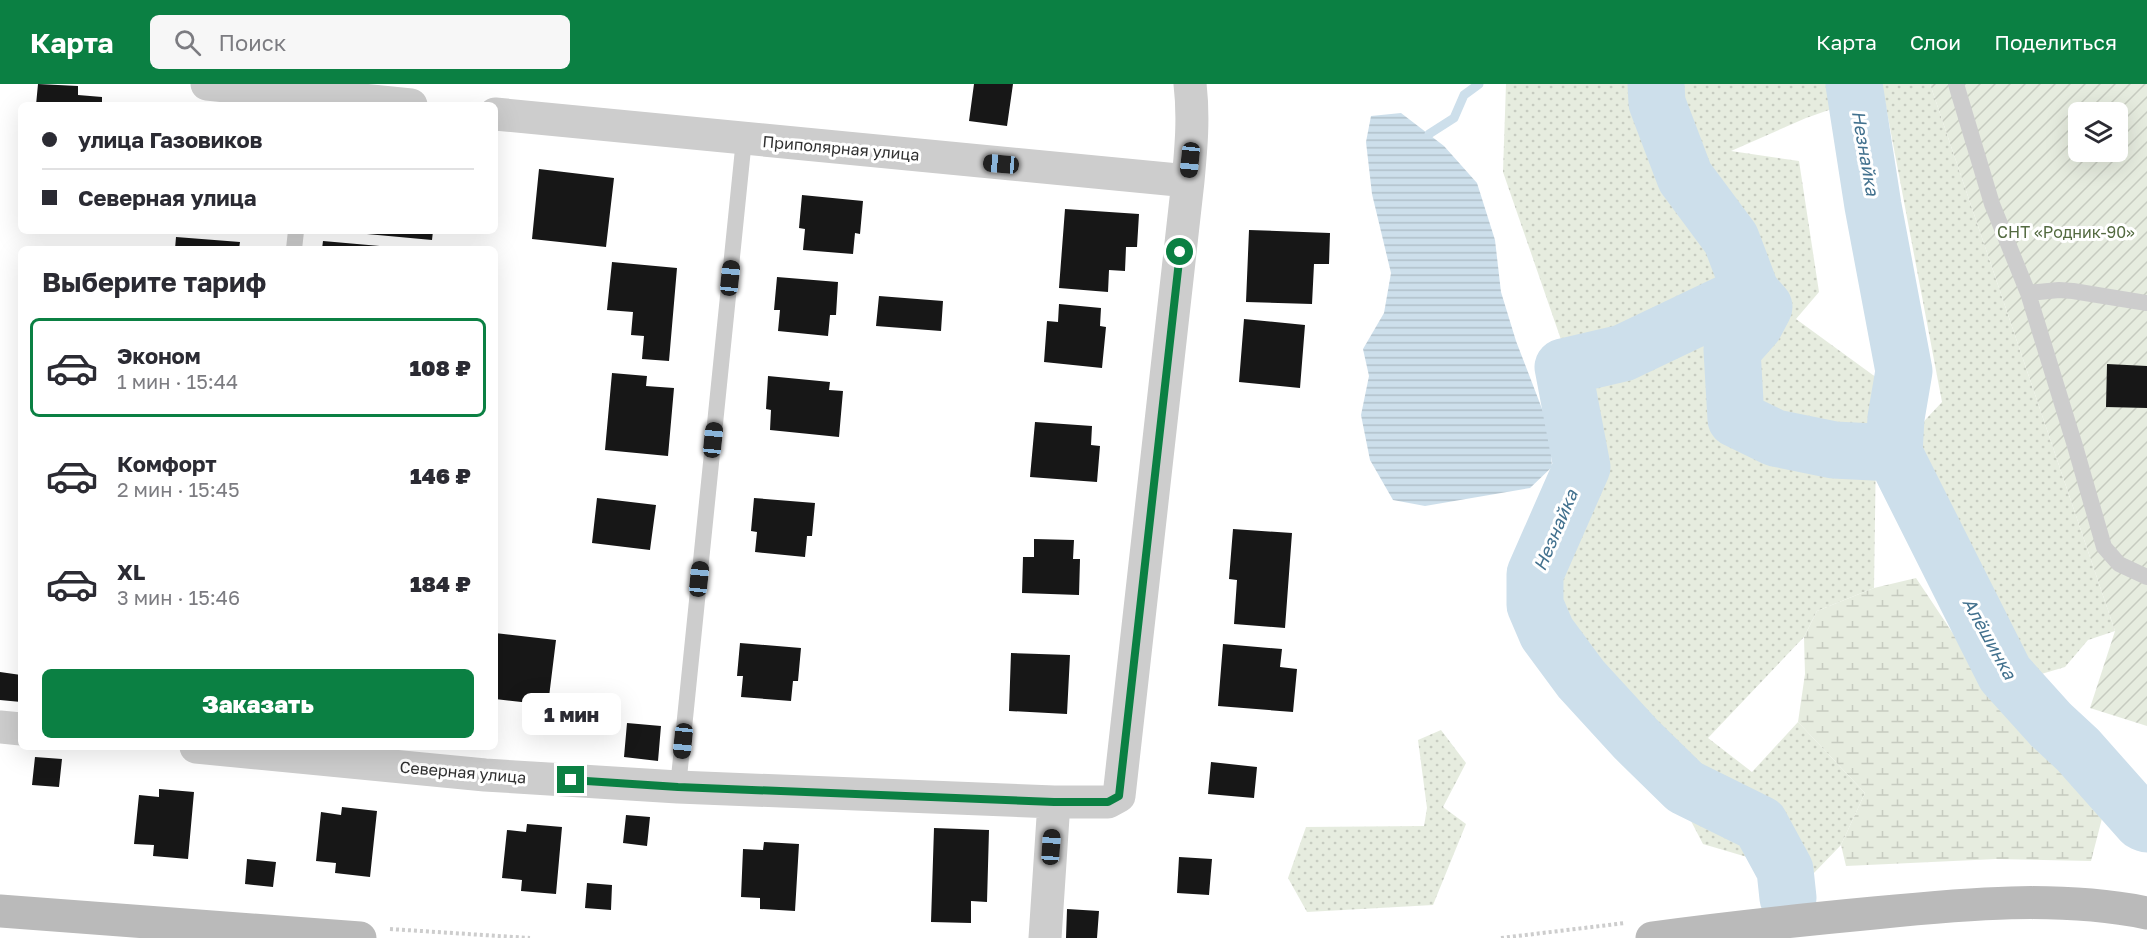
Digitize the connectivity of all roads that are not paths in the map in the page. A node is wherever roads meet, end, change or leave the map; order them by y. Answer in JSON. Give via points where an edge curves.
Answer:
{"nodes":[{"id":1,"x":207,"y":84,"type":"edge"},
{"id":2,"x":1190,"y":84,"type":"edge"},
{"id":3,"x":1956,"y":84,"type":"edge"},
{"id":4,"x":275,"y":87,"type":"edge"},
{"id":5,"x":309,"y":100,"type":"edge"},
{"id":6,"x":350,"y":102,"type":"edge"},
{"id":7,"x":498,"y":114,"type":"edge"},
{"id":8,"x":744,"y":139,"type":"junction"},
{"id":9,"x":1188,"y":182,"type":"junction"},
{"id":10,"x":2028,"y":293,"type":"junction"},
{"id":11,"x":2147,"y":303,"type":"edge"},
{"id":12,"x":2147,"y":578,"type":"edge"},
{"id":13,"x":0,"y":726,"type":"edge"},
{"id":14,"x":18,"y":729,"type":"edge"},
{"id":15,"x":253,"y":750,"type":"edge"},
{"id":16,"x":678,"y":787,"type":"junction"},
{"id":17,"x":1054,"y":802,"type":"junction"},
{"id":18,"x":0,"y":911,"type":"edge"},
{"id":19,"x":2147,"y":913,"type":"edge"},
{"id":20,"x":1643,"y":930,"type":"edge"},
{"id":21,"x":360,"y":938,"type":"edge"},
{"id":22,"x":1045,"y":938,"type":"edge"}],
"edges":[{"from":1,"to":4,"type":"street"},
{"from":2,"to":9,"type":"street","via":[[1192,139]]},
{"from":3,"to":10,"type":"lane","via":[[1992,204]]},
{"from":4,"to":5,"type":"street"},
{"from":5,"to":6,"type":"street"},
{"from":7,"to":8,"type":"street","name":"Приполярная улица"},
{"from":8,"to":9,"type":"street","name":"Приполярная улица"},
{"from":8,"to":16,"type":"lane"},
{"from":9,"to":17,"type":"street","name":"Северная улица","via":[[1119,796],[1108,802]]},
{"from":10,"to":11,"type":"lane","via":[[2073,291]]},
{"from":10,"to":12,"type":"lane","via":[[2104,547],[2120,564]]},
{"from":13,"to":14,"type":"street"},
{"from":15,"to":16,"type":"street","name":"Северная улица","via":[[485,775]]},
{"from":16,"to":17,"type":"street","name":"Северная улица"},
{"from":17,"to":22,"type":"street"},
{"from":18,"to":21,"type":"street"},
{"from":19,"to":20,"type":"street","via":[[2084,903],[2040,902],[1948,906],[1733,927]]}]}
